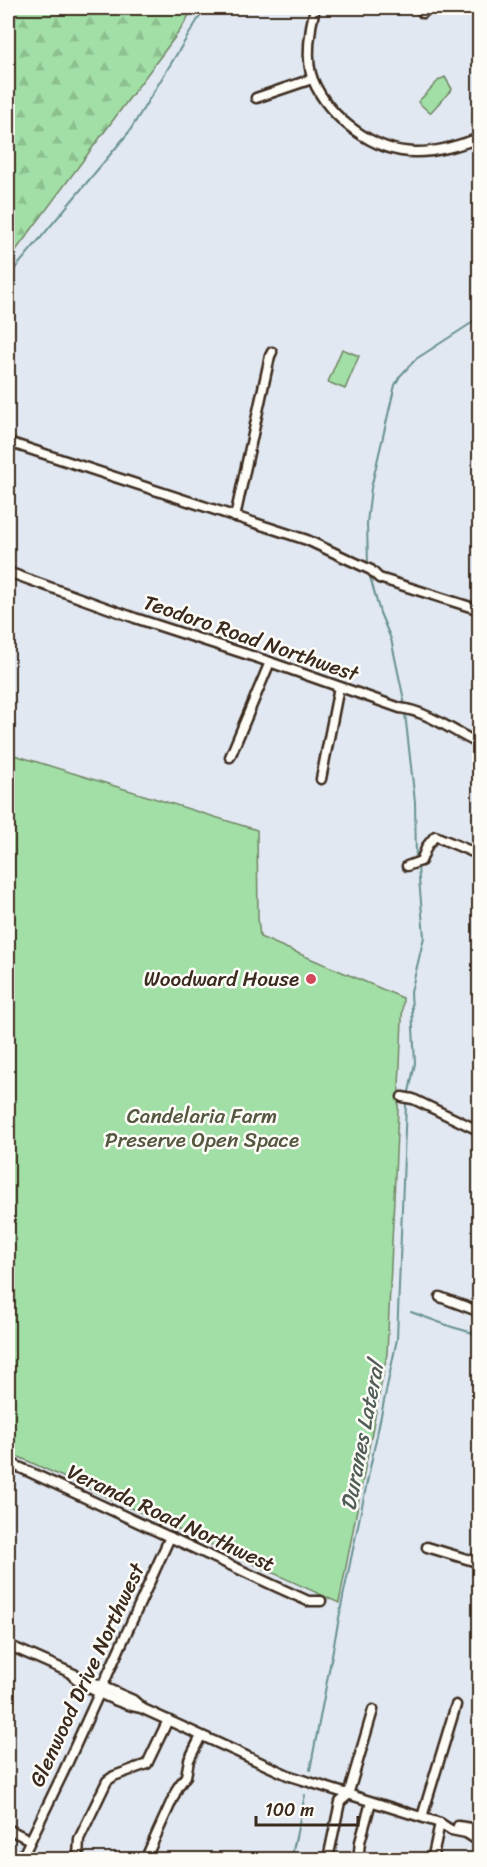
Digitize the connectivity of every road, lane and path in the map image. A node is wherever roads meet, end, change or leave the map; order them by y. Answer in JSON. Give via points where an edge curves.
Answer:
{"nodes":[{"id":1,"x":315,"y":8,"type":"edge"},
{"id":2,"x":312,"y":79,"type":"junction"},
{"id":3,"x":256,"y":98,"type":"dead end"},
{"id":4,"x":480,"y":138,"type":"edge"},
{"id":5,"x":272,"y":352,"type":"dead end"},
{"id":6,"x":8,"y":442,"type":"edge"},
{"id":7,"x":235,"y":517,"type":"junction"},
{"id":8,"x":8,"y":572,"type":"edge"},
{"id":9,"x":480,"y":610,"type":"edge"},
{"id":10,"x":270,"y":662,"type":"junction"},
{"id":11,"x":339,"y":687,"type":"junction"},
{"id":12,"x":480,"y":744,"type":"edge"},
{"id":13,"x":230,"y":757,"type":"dead end"},
{"id":14,"x":321,"y":779,"type":"dead end"},
{"id":15,"x":480,"y":855,"type":"edge"},
{"id":16,"x":414,"y":864,"type":"dead end"},
{"id":17,"x":402,"y":1097,"type":"dead end"},
{"id":18,"x":480,"y":1131,"type":"edge"},
{"id":19,"x":440,"y":1297,"type":"dead end"},
{"id":20,"x":480,"y":1312,"type":"edge"},
{"id":21,"x":8,"y":1462,"type":"edge"},
{"id":22,"x":170,"y":1537,"type":"junction"},
{"id":23,"x":427,"y":1547,"type":"dead end"},
{"id":24,"x":480,"y":1563,"type":"edge"},
{"id":25,"x":321,"y":1601,"type":"dead end"},
{"id":26,"x":8,"y":1644,"type":"edge"},
{"id":27,"x":100,"y":1688,"type":"junction"},
{"id":28,"x":456,"y":1705,"type":"dead end"},
{"id":29,"x":374,"y":1710,"type":"dead end"},
{"id":30,"x":168,"y":1720,"type":"junction"},
{"id":31,"x":201,"y":1736,"type":"junction"},
{"id":32,"x":348,"y":1795,"type":"junction"},
{"id":33,"x":371,"y":1802,"type":"junction"},
{"id":34,"x":422,"y":1817,"type":"junction"},
{"id":35,"x":443,"y":1824,"type":"junction"},
{"id":36,"x":8,"y":1829,"type":"edge"},
{"id":37,"x":480,"y":1829,"type":"edge"},
{"id":38,"x":30,"y":1840,"type":"junction"},
{"id":39,"x":480,"y":1841,"type":"edge"},
{"id":40,"x":329,"y":1854,"type":"dead end"},
{"id":41,"x":78,"y":1857,"type":"dead end"},
{"id":42,"x":21,"y":1860,"type":"edge"},
{"id":43,"x":145,"y":1860,"type":"edge"},
{"id":44,"x":358,"y":1860,"type":"edge"},
{"id":45,"x":432,"y":1860,"type":"edge"}],
"edges":[{"from":1,"to":2,"type":"street","via":[[309,41]]},
{"from":2,"to":3,"type":"street"},
{"from":2,"to":4,"type":"street","via":[[348,126],[396,150],[453,148]]},
{"from":5,"to":7,"type":"street"},
{"from":6,"to":7,"type":"street"},
{"from":7,"to":9,"type":"street","via":[[307,540],[371,570],[379,578]]},
{"from":8,"to":10,"type":"street","name":"Teodoro Road Northwest"},
{"from":10,"to":11,"type":"street","name":"Teodoro Road Northwest"},
{"from":10,"to":13,"type":"street"},
{"from":11,"to":12,"type":"street","name":"Teodoro Road Northwest","via":[[409,709]]},
{"from":11,"to":14,"type":"street"},
{"from":15,"to":16,"type":"street","via":[[435,836],[424,858]]},
{"from":17,"to":18,"type":"street"},
{"from":19,"to":20,"type":"street"},
{"from":21,"to":22,"type":"street","name":"Veranda Road Northwest"},
{"from":22,"to":25,"type":"street","name":"Veranda Road Northwest","via":[[308,1601]]},
{"from":22,"to":27,"type":"street","name":"Glenwood Drive Northwest"},
{"from":23,"to":24,"type":"street"},
{"from":26,"to":27,"type":"street","via":[[70,1673],[77,1681]]},
{"from":27,"to":30,"type":"street","via":[[130,1706]]},
{"from":27,"to":38,"type":"street","name":"Glenwood Drive Northwest"},
{"from":28,"to":34,"type":"street"},
{"from":29,"to":32,"type":"street"},
{"from":30,"to":31,"type":"street"},
{"from":30,"to":41,"type":"street","via":[[147,1764],[107,1781],[79,1839]]},
{"from":31,"to":32,"type":"street","via":[[290,1776]]},
{"from":31,"to":43,"type":"street"},
{"from":32,"to":33,"type":"street"},
{"from":32,"to":40,"type":"street","via":[[340,1802]]},
{"from":33,"to":34,"type":"street"},
{"from":33,"to":44,"type":"street"},
{"from":34,"to":35,"type":"street"},
{"from":35,"to":37,"type":"street"},
{"from":35,"to":39,"type":"street"},
{"from":35,"to":45,"type":"street"},
{"from":36,"to":38,"type":"street"},
{"from":37,"to":39,"type":"main road"},
{"from":38,"to":42,"type":"street","name":"Glenwood Drive Northwest"}]}
